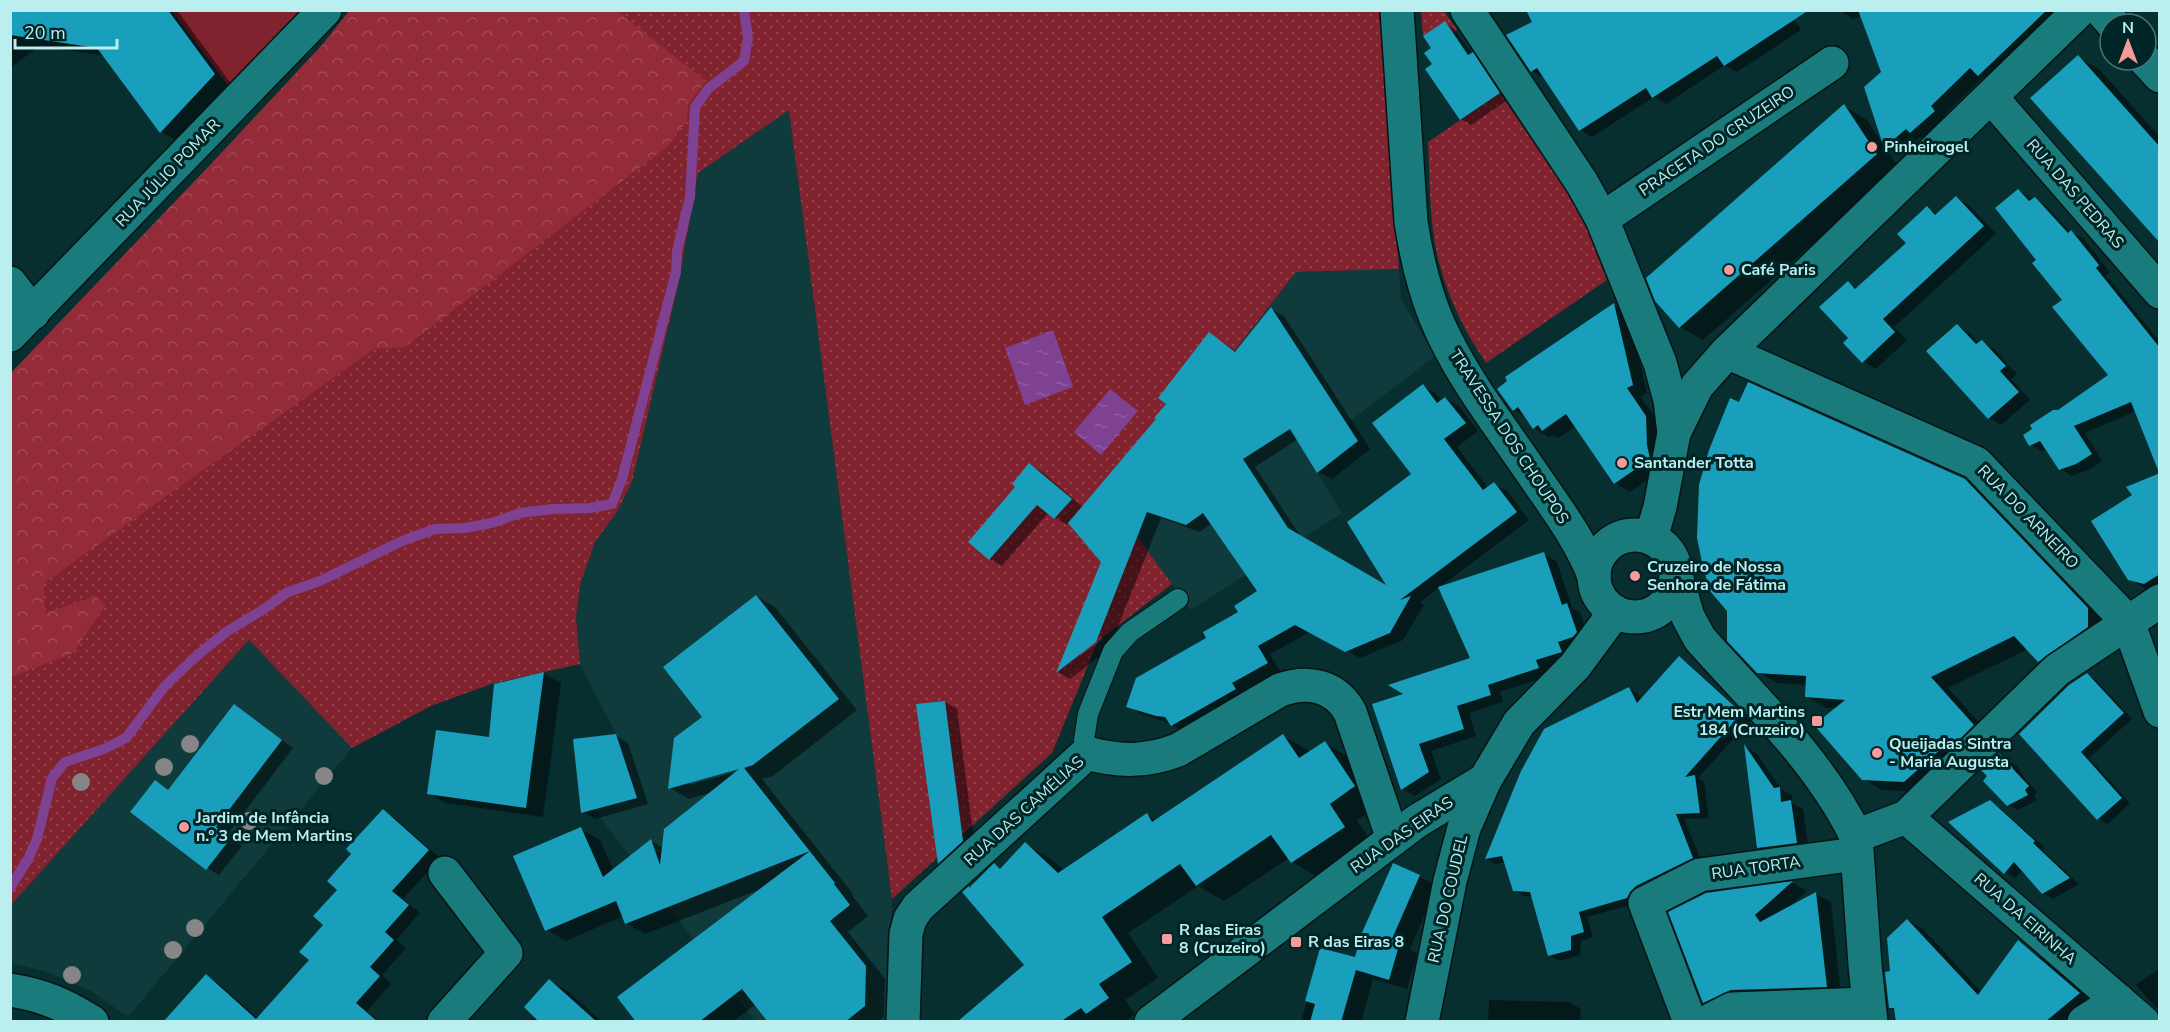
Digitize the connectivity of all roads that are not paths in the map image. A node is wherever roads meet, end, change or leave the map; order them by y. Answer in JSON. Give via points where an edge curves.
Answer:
{"nodes":[{"id":1,"x":325,"y":10,"type":"edge"},
{"id":2,"x":1397,"y":10,"type":"edge"},
{"id":3,"x":1467,"y":10,"type":"edge"},
{"id":4,"x":2080,"y":10,"type":"edge"},
{"id":5,"x":1832,"y":63,"type":"dead end"},
{"id":6,"x":1991,"y":96,"type":"junction"},
{"id":7,"x":1602,"y":219,"type":"junction"},
{"id":8,"x":10,"y":283,"type":"edge"},
{"id":9,"x":2160,"y":292,"type":"edge"},
{"id":10,"x":22,"y":324,"type":"edge"},
{"id":11,"x":1727,"y":352,"type":"junction"},
{"id":12,"x":1674,"y":432,"type":"junction"},
{"id":13,"x":1651,"y":538,"type":"junction"},
{"id":14,"x":1676,"y":575,"type":"junction"},
{"id":15,"x":1594,"y":576,"type":"junction"},
{"id":16,"x":1178,"y":599,"type":"dead end"},
{"id":17,"x":2160,"y":601,"type":"edge"},
{"id":18,"x":1615,"y":612,"type":"junction"},
{"id":19,"x":2128,"y":622,"type":"junction"},
{"id":20,"x":2160,"y":711,"type":"edge"},
{"id":21,"x":1087,"y":753,"type":"junction"},
{"id":22,"x":1485,"y":780,"type":"junction"},
{"id":23,"x":1906,"y":817,"type":"junction"},
{"id":24,"x":1393,"y":839,"type":"junction"},
{"id":25,"x":1856,"y":845,"type":"junction"},
{"id":26,"x":445,"y":873,"type":"dead end"},
{"id":27,"x":10,"y":990,"type":"edge"},
{"id":28,"x":2118,"y":1000,"type":"junction"},
{"id":29,"x":1869,"y":1013,"type":"edge"},
{"id":30,"x":92,"y":1022,"type":"edge"},
{"id":31,"x":444,"y":1022,"type":"edge"},
{"id":32,"x":903,"y":1022,"type":"edge"},
{"id":33,"x":1151,"y":1022,"type":"edge"},
{"id":34,"x":1422,"y":1022,"type":"edge"},
{"id":35,"x":1690,"y":1022,"type":"edge"},
{"id":36,"x":1707,"y":1022,"type":"edge"},
{"id":37,"x":2084,"y":1022,"type":"edge"},
{"id":38,"x":2143,"y":1022,"type":"edge"}],
"edges":[{"from":1,"to":10,"type":"street","name":"RUA JÚLIO POMAR"},
{"from":2,"to":15,"type":"street","name":"TRAVESSA DOS CHOUPOS","via":[[1411,222],[1432,308],[1456,360],[1563,518]]},
{"from":3,"to":7,"type":"street"},
{"from":4,"to":6,"type":"street"},
{"from":5,"to":7,"type":"street","name":"PRACETA DO CRUZEIRO"},
{"from":6,"to":9,"type":"street","name":"RUA DAS PEDRAS"},
{"from":6,"to":11,"type":"street"},
{"from":7,"to":12,"type":"street","via":[[1660,363]]},
{"from":8,"to":10,"type":"street"},
{"from":11,"to":12,"type":"street","via":[[1697,386]]},
{"from":11,"to":19,"type":"street","name":"RUA DO ARNEIRO","via":[[1976,463]]},
{"from":12,"to":13,"type":"street"},
{"from":13,"to":14,"type":"street","via":[[1669,552]]},
{"from":13,"to":15,"type":"street","via":[[1624,536],[1612,542],[1602,551]]},
{"from":14,"to":18,"type":"street","via":[[1674,590],[1656,611],[1643,616]]},
{"from":14,"to":25,"type":"street","via":[[1688,617],[1700,639],[1803,754],[1846,817]]},
{"from":15,"to":18,"type":"street","via":[[1596,590]]},
{"from":16,"to":21,"type":"lane","via":[[1130,632],[1113,651],[1087,720]]},
{"from":17,"to":19,"type":"street"},
{"from":18,"to":22,"type":"street","name":"RUA DAS EIRAS","via":[[1575,666],[1519,723]]},
{"from":19,"to":20,"type":"street","name":"RUA DO ARNEIRO"},
{"from":19,"to":23,"type":"street","via":[[2057,670]]},
{"from":21,"to":24,"type":"street","name":"RUA DAS CAMÉLIAS","via":[[1124,760],[1161,757],[1280,690],[1297,684],[1324,688],[1340,698],[1350,712]]},
{"from":21,"to":32,"type":"street","name":"RUA DAS CAMÉLIAS","via":[[918,907],[906,934]]},
{"from":22,"to":24,"type":"street","name":"RUA DAS EIRAS"},
{"from":22,"to":34,"type":"street","name":"RUA DO COUDEL","via":[[1464,828],[1450,880]]},
{"from":23,"to":25,"type":"street"},
{"from":23,"to":28,"type":"street","name":"RUA DA EIRINHA"},
{"from":24,"to":33,"type":"street","name":"RUA DAS EIRAS"},
{"from":25,"to":29,"type":"street"},
{"from":25,"to":35,"type":"street","name":"RUA TORTA","via":[[1700,875],[1645,903]]},
{"from":26,"to":31,"type":"street","via":[[506,953]]},
{"from":27,"to":30,"type":"street","via":[[36,994]]},
{"from":28,"to":37,"type":"street"},
{"from":28,"to":38,"type":"street","name":"RUA DA EIRINHA"},
{"from":29,"to":36,"type":"street","via":[[1732,1009]]}]}
